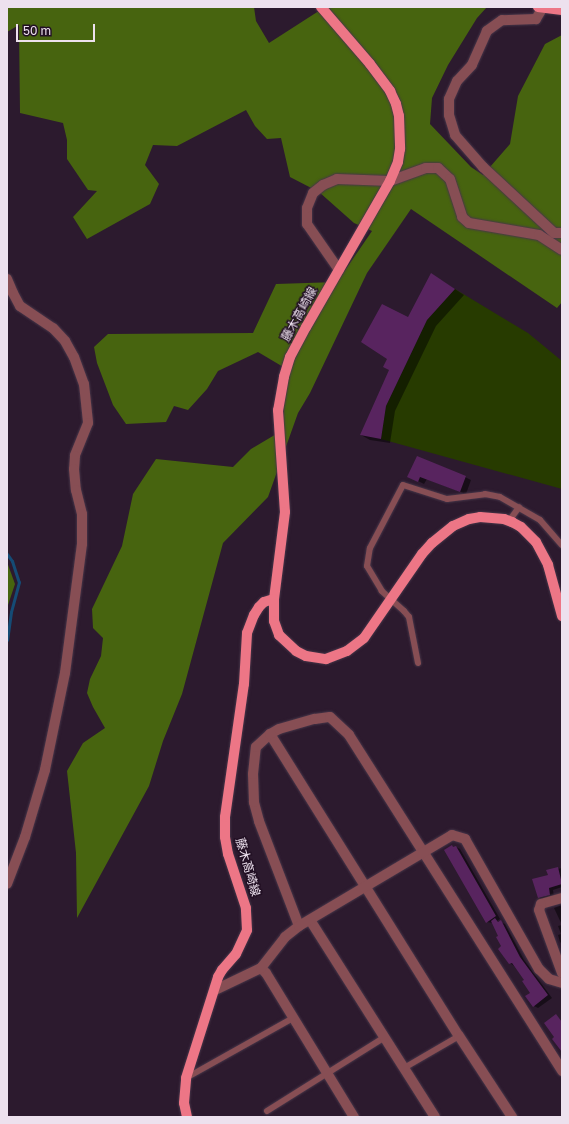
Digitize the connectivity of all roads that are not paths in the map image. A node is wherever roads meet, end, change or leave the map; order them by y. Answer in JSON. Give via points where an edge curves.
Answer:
{"nodes":[{"id":1,"x":321,"y":7,"type":"edge"},
{"id":2,"x":540,"y":8,"type":"edge"},
{"id":3,"x":562,"y":10,"type":"edge"},
{"id":4,"x":390,"y":182,"type":"junction"},
{"id":5,"x":562,"y":234,"type":"edge"},
{"id":6,"x":562,"y":250,"type":"edge"},
{"id":7,"x":339,"y":270,"type":"junction"},
{"id":8,"x":7,"y":279,"type":"edge"},
{"id":9,"x":519,"y":507,"type":"junction"},
{"id":10,"x":509,"y":521,"type":"junction"},
{"id":11,"x":562,"y":545,"type":"edge"},
{"id":12,"x":391,"y":599,"type":"junction"},
{"id":13,"x":274,"y":600,"type":"junction"},
{"id":14,"x":562,"y":616,"type":"edge"},
{"id":15,"x":418,"y":663,"type":"dead end"},
{"id":16,"x":270,"y":734,"type":"junction"},
{"id":17,"x":423,"y":853,"type":"junction"},
{"id":18,"x":7,"y":884,"type":"edge"},
{"id":19,"x":367,"y":886,"type":"junction"},
{"id":20,"x":562,"y":898,"type":"edge"},
{"id":21,"x":310,"y":920,"type":"junction"},
{"id":22,"x":299,"y":926,"type":"junction"},
{"id":23,"x":261,"y":968,"type":"junction"},
{"id":24,"x":562,"y":973,"type":"edge"},
{"id":25,"x":562,"y":983,"type":"edge"},
{"id":26,"x":215,"y":990,"type":"junction"},
{"id":27,"x":293,"y":1018,"type":"junction"},
{"id":28,"x":459,"y":1036,"type":"junction"},
{"id":29,"x":385,"y":1037,"type":"junction"},
{"id":30,"x":404,"y":1068,"type":"junction"},
{"id":31,"x":562,"y":1071,"type":"edge"},
{"id":32,"x":328,"y":1074,"type":"junction"},
{"id":33,"x":186,"y":1078,"type":"junction"},
{"id":34,"x":267,"y":1111,"type":"dead end"},
{"id":35,"x":187,"y":1117,"type":"edge"},
{"id":36,"x":354,"y":1117,"type":"edge"},
{"id":37,"x":435,"y":1117,"type":"edge"},
{"id":38,"x":512,"y":1117,"type":"edge"}],
"edges":[{"from":1,"to":4,"type":"main road","name":"藤木高崎線","via":[[370,64],[390,91],[396,104],[400,149]]},
{"from":2,"to":3,"type":"main road"},
{"from":2,"to":5,"type":"street","via":[[536,19],[502,20],[487,32],[472,65],[457,81],[450,99],[449,115],[456,135],[483,167],[554,233]]},
{"from":4,"to":6,"type":"street","via":[[426,168],[438,168],[450,180],[462,217],[469,223],[539,236]]},
{"from":4,"to":7,"type":"main road","name":"藤木高崎線"},
{"from":4,"to":7,"type":"street","via":[[337,179],[313,193],[307,208],[307,224]]},
{"from":7,"to":13,"type":"main road","name":"藤木高崎線","via":[[290,357],[281,393],[278,410],[285,512]]},
{"from":8,"to":18,"type":"street","via":[[20,306],[53,328],[65,341],[84,384],[88,422],[75,456],[76,490],[82,514],[82,544],[65,673],[45,770],[26,837]]},
{"from":9,"to":10,"type":"lane"},
{"from":9,"to":11,"type":"lane","via":[[540,520]]},
{"from":9,"to":12,"type":"lane","via":[[492,495],[447,499],[403,485],[368,552],[367,566],[382,591]]},
{"from":10,"to":12,"type":"main road","name":"藤木高崎線","via":[[480,517],[469,519],[442,533],[422,554]]},
{"from":10,"to":14,"type":"main road","name":"藤木高崎線","via":[[528,534],[543,554]]},
{"from":12,"to":13,"type":"main road","name":"藤木高崎線","via":[[364,638],[340,655],[326,659],[306,656],[287,644],[279,635],[274,621]]},
{"from":12,"to":15,"type":"lane","via":[[408,617]]},
{"from":13,"to":26,"type":"main road","name":"藤木高崎線","via":[[264,602],[259,607],[247,633],[244,684],[225,817],[228,854],[246,908],[247,930],[236,954],[222,970]]},
{"from":16,"to":17,"type":"street","via":[[330,716],[349,735]]},
{"from":16,"to":19,"type":"street"},
{"from":16,"to":22,"type":"street","via":[[256,747],[253,774],[254,802]]},
{"from":17,"to":19,"type":"street"},
{"from":17,"to":25,"type":"street","via":[[452,836],[465,839],[533,961],[549,979]]},
{"from":17,"to":31,"type":"street"},
{"from":19,"to":21,"type":"street"},
{"from":19,"to":28,"type":"street"},
{"from":20,"to":24,"type":"street","via":[[541,904],[539,910]]},
{"from":21,"to":22,"type":"street"},
{"from":21,"to":29,"type":"street"},
{"from":22,"to":23,"type":"street","via":[[285,937]]},
{"from":23,"to":26,"type":"street"},
{"from":23,"to":27,"type":"street"},
{"from":26,"to":33,"type":"main road","name":"藤木高崎線"},
{"from":27,"to":32,"type":"street"},
{"from":27,"to":33,"type":"lane"},
{"from":28,"to":30,"type":"lane"},
{"from":28,"to":38,"type":"street"},
{"from":29,"to":30,"type":"street"},
{"from":29,"to":32,"type":"lane"},
{"from":30,"to":37,"type":"street"},
{"from":32,"to":34,"type":"lane"},
{"from":32,"to":36,"type":"street"},
{"from":33,"to":35,"type":"main road","name":"藤木高崎線","via":[[184,1103]]}]}
